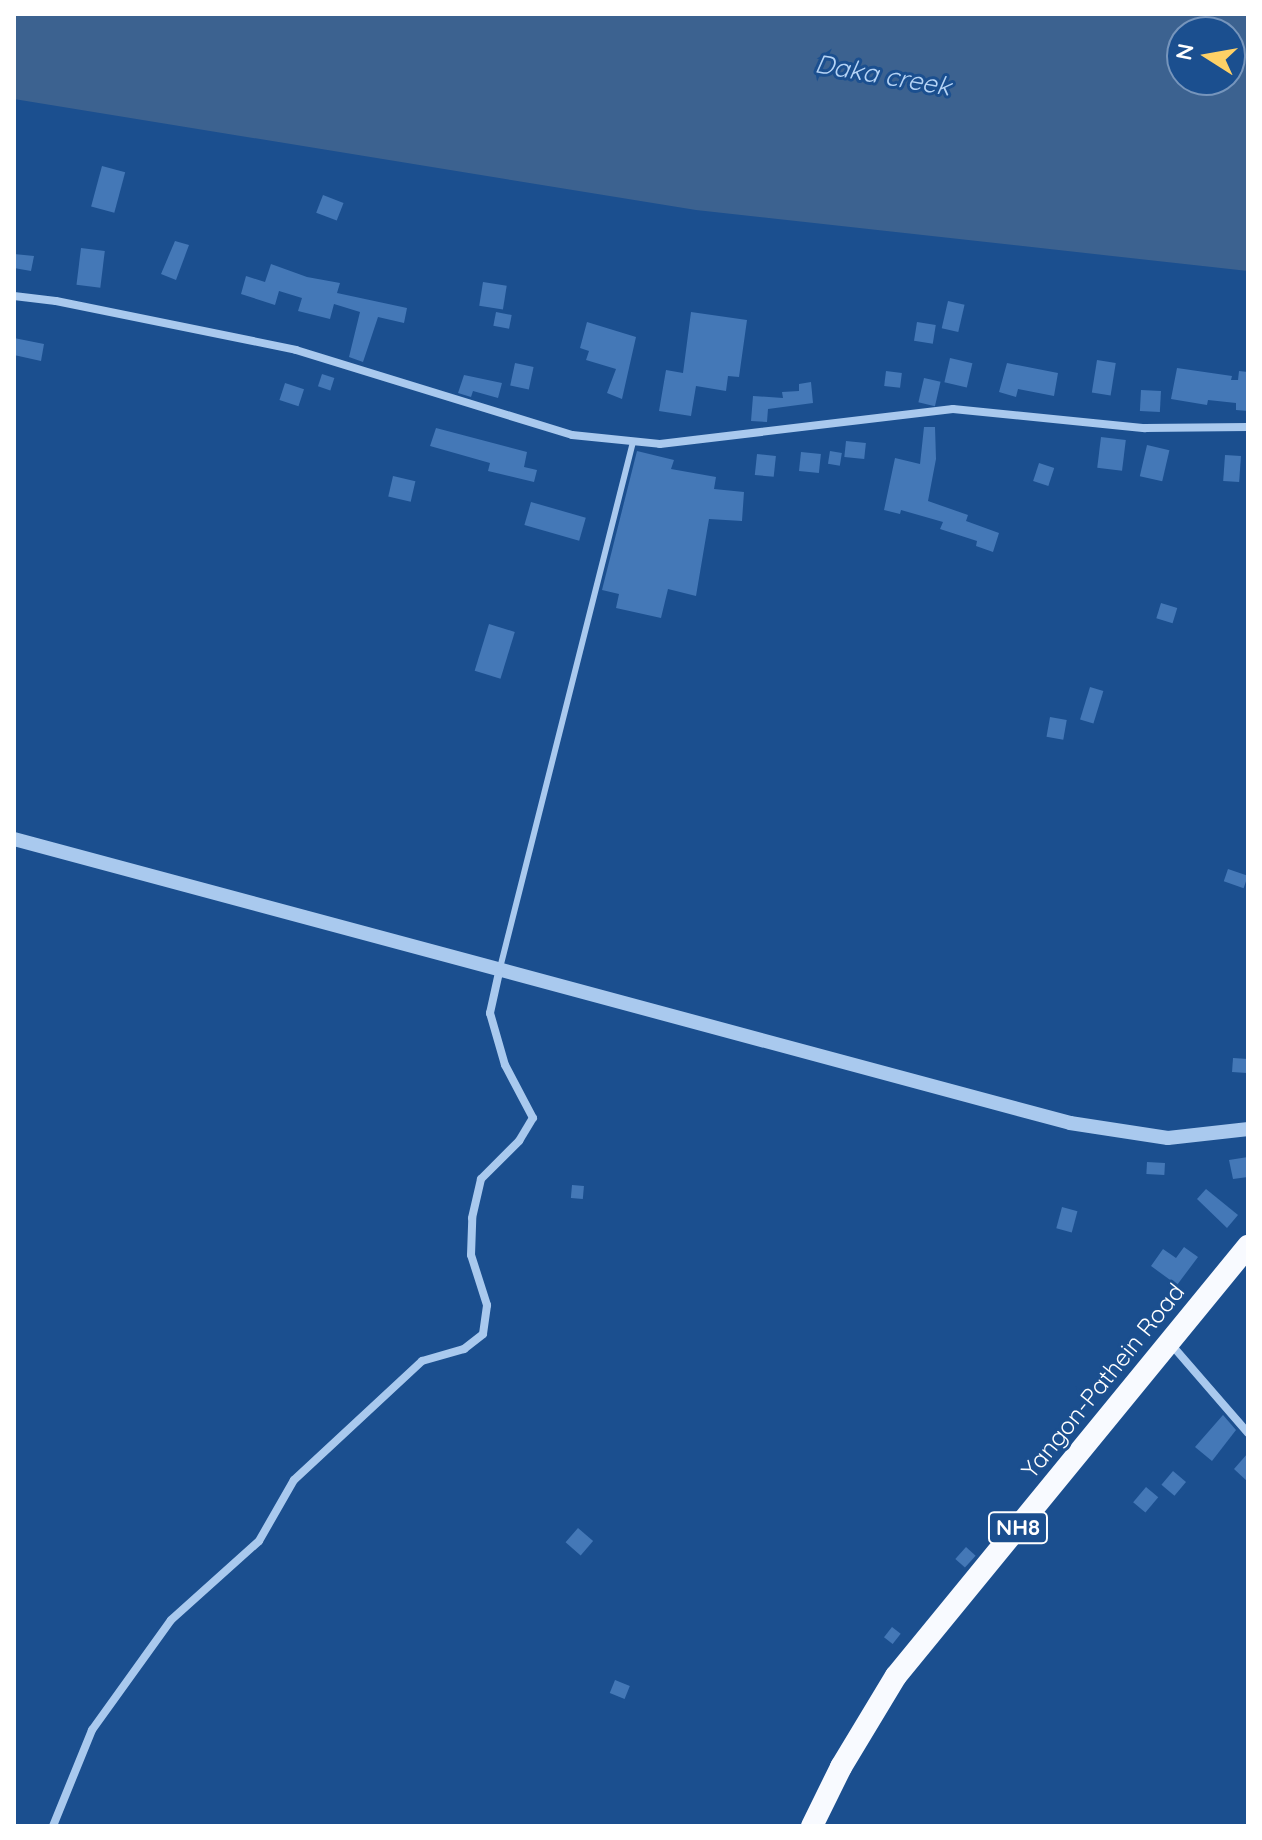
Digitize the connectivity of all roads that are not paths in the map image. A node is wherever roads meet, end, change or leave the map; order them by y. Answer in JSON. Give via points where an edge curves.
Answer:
{"nodes":[{"id":1,"x":14,"y":296,"type":"edge"},
{"id":2,"x":1248,"y":427,"type":"edge"},
{"id":3,"x":633,"y":442,"type":"junction"},
{"id":4,"x":14,"y":839,"type":"edge"},
{"id":5,"x":500,"y":968,"type":"junction"},
{"id":6,"x":1248,"y":1129,"type":"edge"},
{"id":7,"x":1248,"y":1246,"type":"edge"},
{"id":8,"x":1168,"y":1340,"type":"junction"},
{"id":9,"x":1248,"y":1433,"type":"edge"},
{"id":10,"x":53,"y":1826,"type":"edge"},
{"id":11,"x":812,"y":1826,"type":"edge"}],
"edges":[{"from":1,"to":3,"type":"street","via":[[296,350],[572,435]]},
{"from":2,"to":3,"type":"street","via":[[1145,428],[953,409],[660,444]]},
{"from":3,"to":5,"type":"lane"},
{"from":4,"to":5,"type":"street"},
{"from":5,"to":6,"type":"street","via":[[1070,1123],[1168,1138]]},
{"from":5,"to":10,"type":"street","via":[[490,1013],[505,1065],[533,1118],[519,1141],[481,1179],[471,1255],[487,1305],[483,1334],[464,1349],[422,1361],[294,1480],[259,1541],[171,1620],[92,1730]]},
{"from":7,"to":8,"type":"highway","name":"Yangon-Pathein Road","number":"NH8"},
{"from":8,"to":9,"type":"street"},
{"from":8,"to":11,"type":"highway","name":"Yangon-Pathein Road","number":"NH8","via":[[896,1676]]}]}
